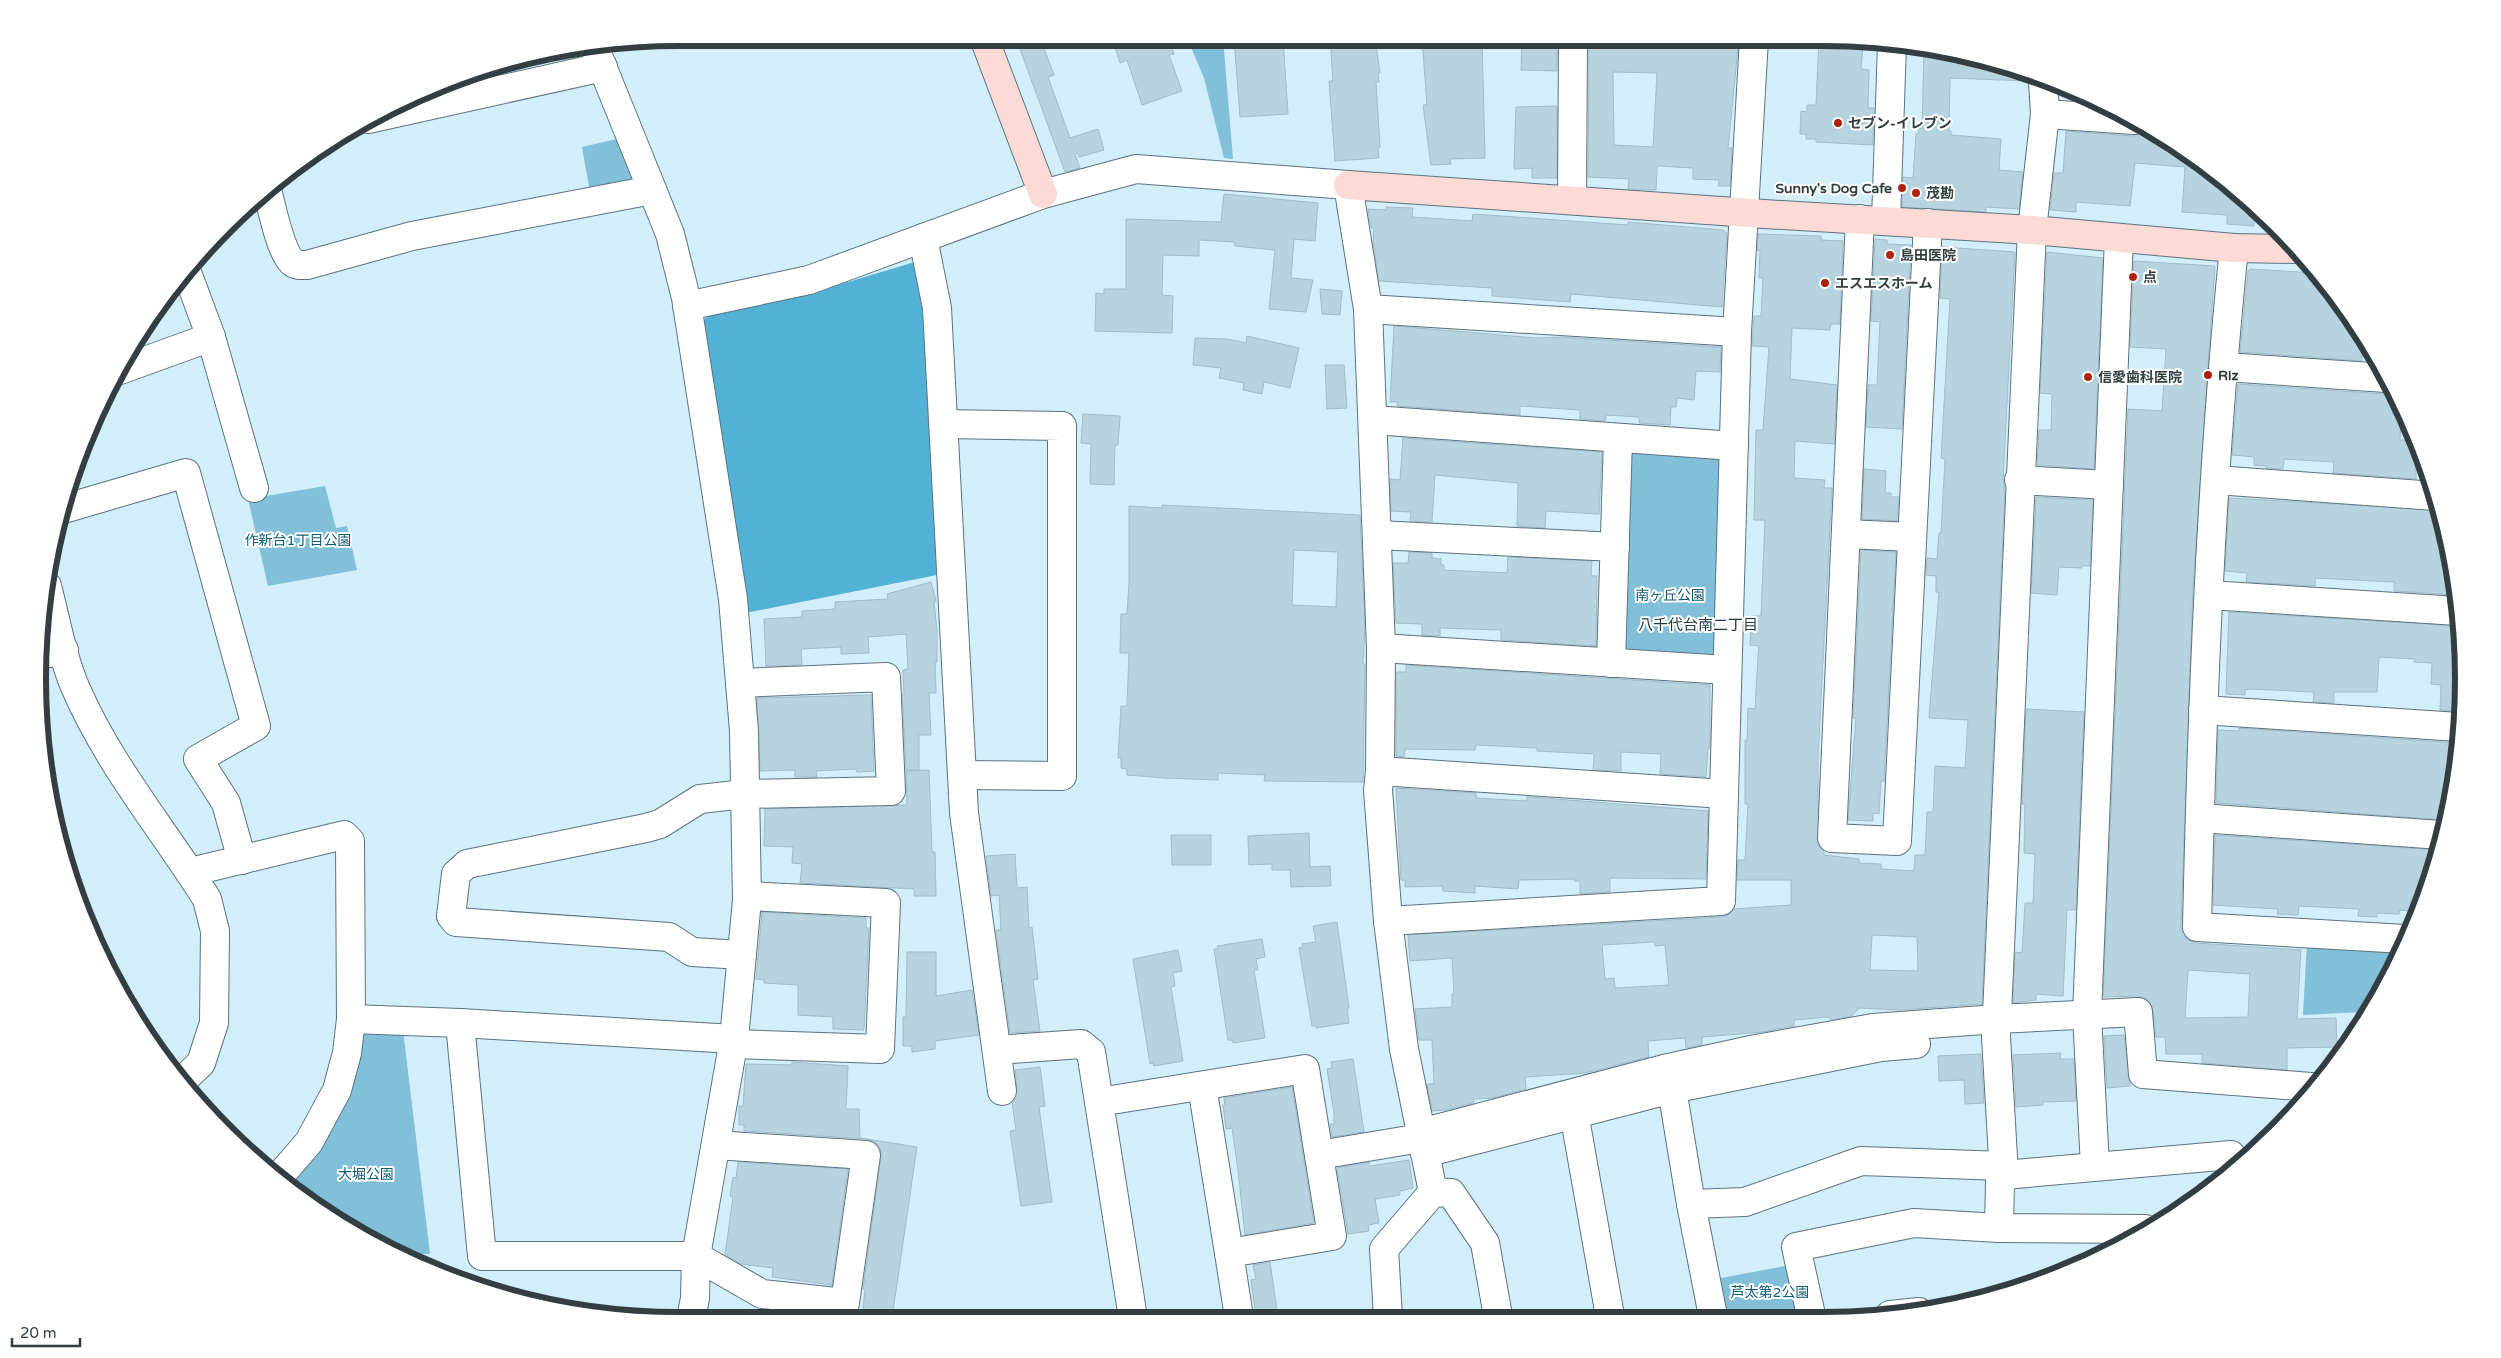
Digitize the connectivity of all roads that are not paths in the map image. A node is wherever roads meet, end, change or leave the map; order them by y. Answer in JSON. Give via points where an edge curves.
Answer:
{"nodes":[{"id":1,"x":987,"y":46,"type":"edge"},
{"id":2,"x":1573,"y":46,"type":"edge"},
{"id":3,"x":1754,"y":46,"type":"edge"},
{"id":4,"x":1891,"y":51,"type":"edge"},
{"id":5,"x":599,"y":56,"type":"edge"},
{"id":6,"x":2043,"y":87,"type":"edge"},
{"id":7,"x":406,"y":109,"type":"edge"},
{"id":8,"x":2045,"y":114,"type":"junction"},
{"id":9,"x":2115,"y":119,"type":"edge"},
{"id":10,"x":1348,"y":185,"type":"junction"},
{"id":11,"x":652,"y":190,"type":"junction"},
{"id":12,"x":1043,"y":194,"type":"junction"},
{"id":13,"x":269,"y":197,"type":"edge"},
{"id":14,"x":1572,"y":200,"type":"junction"},
{"id":15,"x":1745,"y":213,"type":"junction"},
{"id":16,"x":1873,"y":220,"type":"junction"},
{"id":17,"x":1928,"y":223,"type":"junction"},
{"id":18,"x":2032,"y":230,"type":"junction"},
{"id":19,"x":923,"y":238,"type":"junction"},
{"id":20,"x":2119,"y":238,"type":"junction"},
{"id":21,"x":2281,"y":244,"type":"edge"},
{"id":22,"x":2234,"y":248,"type":"junction"},
{"id":23,"x":189,"y":279,"type":"edge"},
{"id":24,"x":687,"y":306,"type":"junction"},
{"id":25,"x":1368,"y":309,"type":"junction"},
{"id":26,"x":1738,"y":332,"type":"junction"},
{"id":27,"x":211,"y":337,"type":"junction"},
{"id":28,"x":129,"y":367,"type":"edge"},
{"id":29,"x":2225,"y":367,"type":"junction"},
{"id":30,"x":2378,"y":377,"type":"edge"},
{"id":31,"x":1374,"y":420,"type":"junction"},
{"id":32,"x":944,"y":424,"type":"junction"},
{"id":33,"x":1618,"y":439,"type":"junction"},
{"id":34,"x":1734,"y":446,"type":"junction"},
{"id":35,"x":2020,"y":480,"type":"junction"},
{"id":36,"x":2216,"y":480,"type":"junction"},
{"id":37,"x":2109,"y":485,"type":"junction"},
{"id":38,"x":254,"y":488,"type":"dead end"},
{"id":39,"x":2427,"y":495,"type":"edge"},
{"id":40,"x":70,"y":507,"type":"edge"},
{"id":41,"x":1846,"y":534,"type":"junction"},
{"id":42,"x":1378,"y":535,"type":"junction"},
{"id":43,"x":1912,"y":537,"type":"junction"},
{"id":44,"x":1615,"y":547,"type":"junction"},
{"id":45,"x":2209,"y":595,"type":"junction"},
{"id":46,"x":2450,"y":611,"type":"edge"},
{"id":47,"x":50,"y":621,"type":"edge"},
{"id":48,"x":1382,"y":648,"type":"junction"},
{"id":49,"x":52,"y":652,"type":"edge"},
{"id":50,"x":1611,"y":663,"type":"junction"},
{"id":51,"x":1728,"y":670,"type":"junction"},
{"id":52,"x":740,"y":683,"type":"junction"},
{"id":53,"x":2203,"y":710,"type":"junction"},
{"id":54,"x":2452,"y":727,"type":"edge"},
{"id":55,"x":1380,"y":771,"type":"junction"},
{"id":56,"x":964,"y":774,"type":"junction"},
{"id":57,"x":745,"y":794,"type":"junction"},
{"id":58,"x":1724,"y":794,"type":"junction"},
{"id":59,"x":2200,"y":818,"type":"junction"},
{"id":60,"x":2435,"y":836,"type":"edge"},
{"id":61,"x":242,"y":860,"type":"junction"},
{"id":62,"x":190,"y":872,"type":"junction"},
{"id":63,"x":747,"y":896,"type":"junction"},
{"id":64,"x":1388,"y":921,"type":"junction"},
{"id":65,"x":2398,"y":940,"type":"edge"},
{"id":66,"x":742,"y":955,"type":"junction"},
{"id":67,"x":351,"y":1019,"type":"junction"},
{"id":68,"x":460,"y":1023,"type":"junction"},
{"id":69,"x":2087,"y":1024,"type":"junction"},
{"id":70,"x":1996,"y":1028,"type":"junction"},
{"id":71,"x":734,"y":1042,"type":"junction"},
{"id":72,"x":997,"y":1050,"type":"junction"},
{"id":73,"x":187,"y":1077,"type":"edge"},
{"id":74,"x":1202,"y":1086,"type":"junction"},
{"id":75,"x":2306,"y":1087,"type":"edge"},
{"id":76,"x":1672,"y":1089,"type":"junction"},
{"id":77,"x":1002,"y":1091,"type":"dead end"},
{"id":78,"x":1099,"y":1102,"type":"junction"},
{"id":79,"x":1572,"y":1103,"type":"junction"},
{"id":80,"x":1422,"y":1141,"type":"junction"},
{"id":81,"x":716,"y":1145,"type":"junction"},
{"id":82,"x":1319,"y":1155,"type":"junction"},
{"id":83,"x":2231,"y":1162,"type":"edge"},
{"id":84,"x":2095,"y":1166,"type":"junction"},
{"id":85,"x":2004,"y":1171,"type":"junction"},
{"id":86,"x":283,"y":1172,"type":"edge"},
{"id":87,"x":1433,"y":1192,"type":"junction"},
{"id":88,"x":1691,"y":1204,"type":"junction"},
{"id":89,"x":1999,"y":1228,"type":"junction"},
{"id":90,"x":2134,"y":1229,"type":"edge"},
{"id":91,"x":1229,"y":1253,"type":"junction"},
{"id":92,"x":696,"y":1256,"type":"junction"},
{"id":93,"x":692,"y":1312,"type":"edge"},
{"id":94,"x":1132,"y":1312,"type":"edge"},
{"id":95,"x":1238,"y":1312,"type":"edge"},
{"id":96,"x":1388,"y":1312,"type":"edge"},
{"id":97,"x":1497,"y":1312,"type":"edge"},
{"id":98,"x":1609,"y":1312,"type":"edge"},
{"id":99,"x":1712,"y":1312,"type":"edge"},
{"id":100,"x":1809,"y":1312,"type":"edge"}],
"edges":[{"from":1,"to":12,"type":"street"},
{"from":2,"to":14,"type":"street"},
{"from":3,"to":15,"type":"street"},
{"from":4,"to":16,"type":"street"},
{"from":5,"to":7,"type":"street"},
{"from":5,"to":11,"type":"street"},
{"from":6,"to":8,"type":"street"},
{"from":8,"to":9,"type":"street"},
{"from":8,"to":18,"type":"street"},
{"from":10,"to":12,"type":"street","via":[[1136,170]]},
{"from":10,"to":14,"type":"street"},
{"from":10,"to":25,"type":"street"},
{"from":11,"to":13,"type":"street","via":[[412,236],[299,266],[286,254]]},
{"from":11,"to":24,"type":"street","via":[[670,234]]},
{"from":12,"to":19,"type":"street"},
{"from":14,"to":15,"type":"street"},
{"from":15,"to":16,"type":"street"},
{"from":15,"to":26,"type":"street"},
{"from":16,"to":17,"type":"street"},
{"from":16,"to":41,"type":"street"},
{"from":17,"to":18,"type":"street"},
{"from":17,"to":43,"type":"street"},
{"from":18,"to":20,"type":"street"},
{"from":18,"to":35,"type":"street"},
{"from":19,"to":24,"type":"street","via":[[809,280]]},
{"from":19,"to":32,"type":"street","via":[[937,308]]},
{"from":20,"to":22,"type":"street"},
{"from":20,"to":37,"type":"street"},
{"from":21,"to":22,"type":"street"},
{"from":22,"to":29,"type":"street"},
{"from":23,"to":27,"type":"street"},
{"from":24,"to":52,"type":"street","via":[[733,599]]},
{"from":25,"to":26,"type":"street"},
{"from":25,"to":31,"type":"street"},
{"from":26,"to":34,"type":"street"},
{"from":27,"to":28,"type":"street"},
{"from":27,"to":38,"type":"street"},
{"from":29,"to":30,"type":"street"},
{"from":29,"to":36,"type":"street"},
{"from":31,"to":33,"type":"street"},
{"from":31,"to":42,"type":"street"},
{"from":32,"to":56,"type":"street"},
{"from":32,"to":56,"type":"street","via":[[1062,426],[1062,776]]},
{"from":33,"to":34,"type":"street"},
{"from":33,"to":44,"type":"street"},
{"from":34,"to":51,"type":"street"},
{"from":35,"to":37,"type":"street"},
{"from":35,"to":70,"type":"street"},
{"from":36,"to":39,"type":"street"},
{"from":36,"to":45,"type":"street"},
{"from":37,"to":69,"type":"street"},
{"from":40,"to":61,"type":"street","via":[[186,473],[256,726],[198,759],[226,803]]},
{"from":41,"to":43,"type":"street"},
{"from":41,"to":43,"type":"street","via":[[1832,838],[1897,841]]},
{"from":42,"to":44,"type":"street"},
{"from":42,"to":48,"type":"street"},
{"from":44,"to":50,"type":"street"},
{"from":45,"to":46,"type":"street"},
{"from":45,"to":53,"type":"street"},
{"from":47,"to":49,"type":"street"},
{"from":48,"to":50,"type":"street"},
{"from":48,"to":55,"type":"street"},
{"from":49,"to":62,"type":"street","via":[[75,687],[115,763]]},
{"from":50,"to":51,"type":"street"},
{"from":51,"to":58,"type":"street"},
{"from":52,"to":57,"type":"street"},
{"from":52,"to":57,"type":"street","via":[[886,677],[891,791]]},
{"from":53,"to":54,"type":"street"},
{"from":53,"to":59,"type":"street"},
{"from":55,"to":58,"type":"street"},
{"from":55,"to":64,"type":"street","via":[[1378,790]]},
{"from":56,"to":72,"type":"street","via":[[964,813]]},
{"from":57,"to":63,"type":"street"},
{"from":57,"to":66,"type":"street","via":[[700,799],[660,824],[646,828],[467,864],[456,874],[451,916],[456,922],[669,937],[692,952]]},
{"from":58,"to":64,"type":"street","via":[[1721,901]]},
{"from":59,"to":60,"type":"street"},
{"from":59,"to":65,"type":"street","via":[[2197,927]]},
{"from":61,"to":62,"type":"street"},
{"from":61,"to":67,"type":"street","via":[[344,835],[350,841]]},
{"from":62,"to":73,"type":"street","via":[[212,916],[216,956],[214,1023],[201,1063]]},
{"from":63,"to":66,"type":"street"},
{"from":63,"to":71,"type":"street","via":[[886,902],[880,1049]]},
{"from":64,"to":80,"type":"street","via":[[1404,1048]]},
{"from":66,"to":71,"type":"street"},
{"from":67,"to":68,"type":"street"},
{"from":67,"to":86,"type":"street","via":[[347,1053],[337,1090],[309,1142]]},
{"from":68,"to":71,"type":"street"},
{"from":68,"to":92,"type":"street","via":[[482,1256]]},
{"from":69,"to":70,"type":"street"},
{"from":69,"to":75,"type":"street","via":[[2138,1012],[2143,1074]]},
{"from":69,"to":84,"type":"street"},
{"from":70,"to":76,"type":"street","via":[[1881,1047]]},
{"from":70,"to":79,"type":"street","via":[[1864,1030],[1756,1049]]},
{"from":70,"to":85,"type":"street"},
{"from":71,"to":81,"type":"street"},
{"from":72,"to":77,"type":"street"},
{"from":72,"to":78,"type":"street","via":[[1081,1044],[1091,1052]]},
{"from":74,"to":78,"type":"street"},
{"from":74,"to":82,"type":"street","via":[[1305,1069]]},
{"from":74,"to":91,"type":"street"},
{"from":76,"to":79,"type":"street"},
{"from":76,"to":88,"type":"street"},
{"from":78,"to":94,"type":"street"},
{"from":79,"to":80,"type":"street"},
{"from":79,"to":98,"type":"street"},
{"from":80,"to":82,"type":"street"},
{"from":80,"to":87,"type":"street"},
{"from":81,"to":92,"type":"street"},
{"from":81,"to":92,"type":"street","via":[[866,1155],[845,1303],[762,1294]]},
{"from":82,"to":91,"type":"street","via":[[1332,1236]]},
{"from":83,"to":84,"type":"street","via":[[2231,1155]]},
{"from":84,"to":85,"type":"street"},
{"from":85,"to":88,"type":"street","via":[[1861,1161],[1745,1202]]},
{"from":85,"to":89,"type":"street","via":[[2000,1181]]},
{"from":87,"to":96,"type":"street","via":[[1384,1249]]},
{"from":87,"to":97,"type":"street","via":[[1451,1193],[1486,1243]]},
{"from":88,"to":99,"type":"street"},
{"from":89,"to":90,"type":"street"},
{"from":89,"to":100,"type":"street","via":[[1914,1223],[1796,1247]]},
{"from":91,"to":95,"type":"street"},
{"from":92,"to":93,"type":"street"}]}
